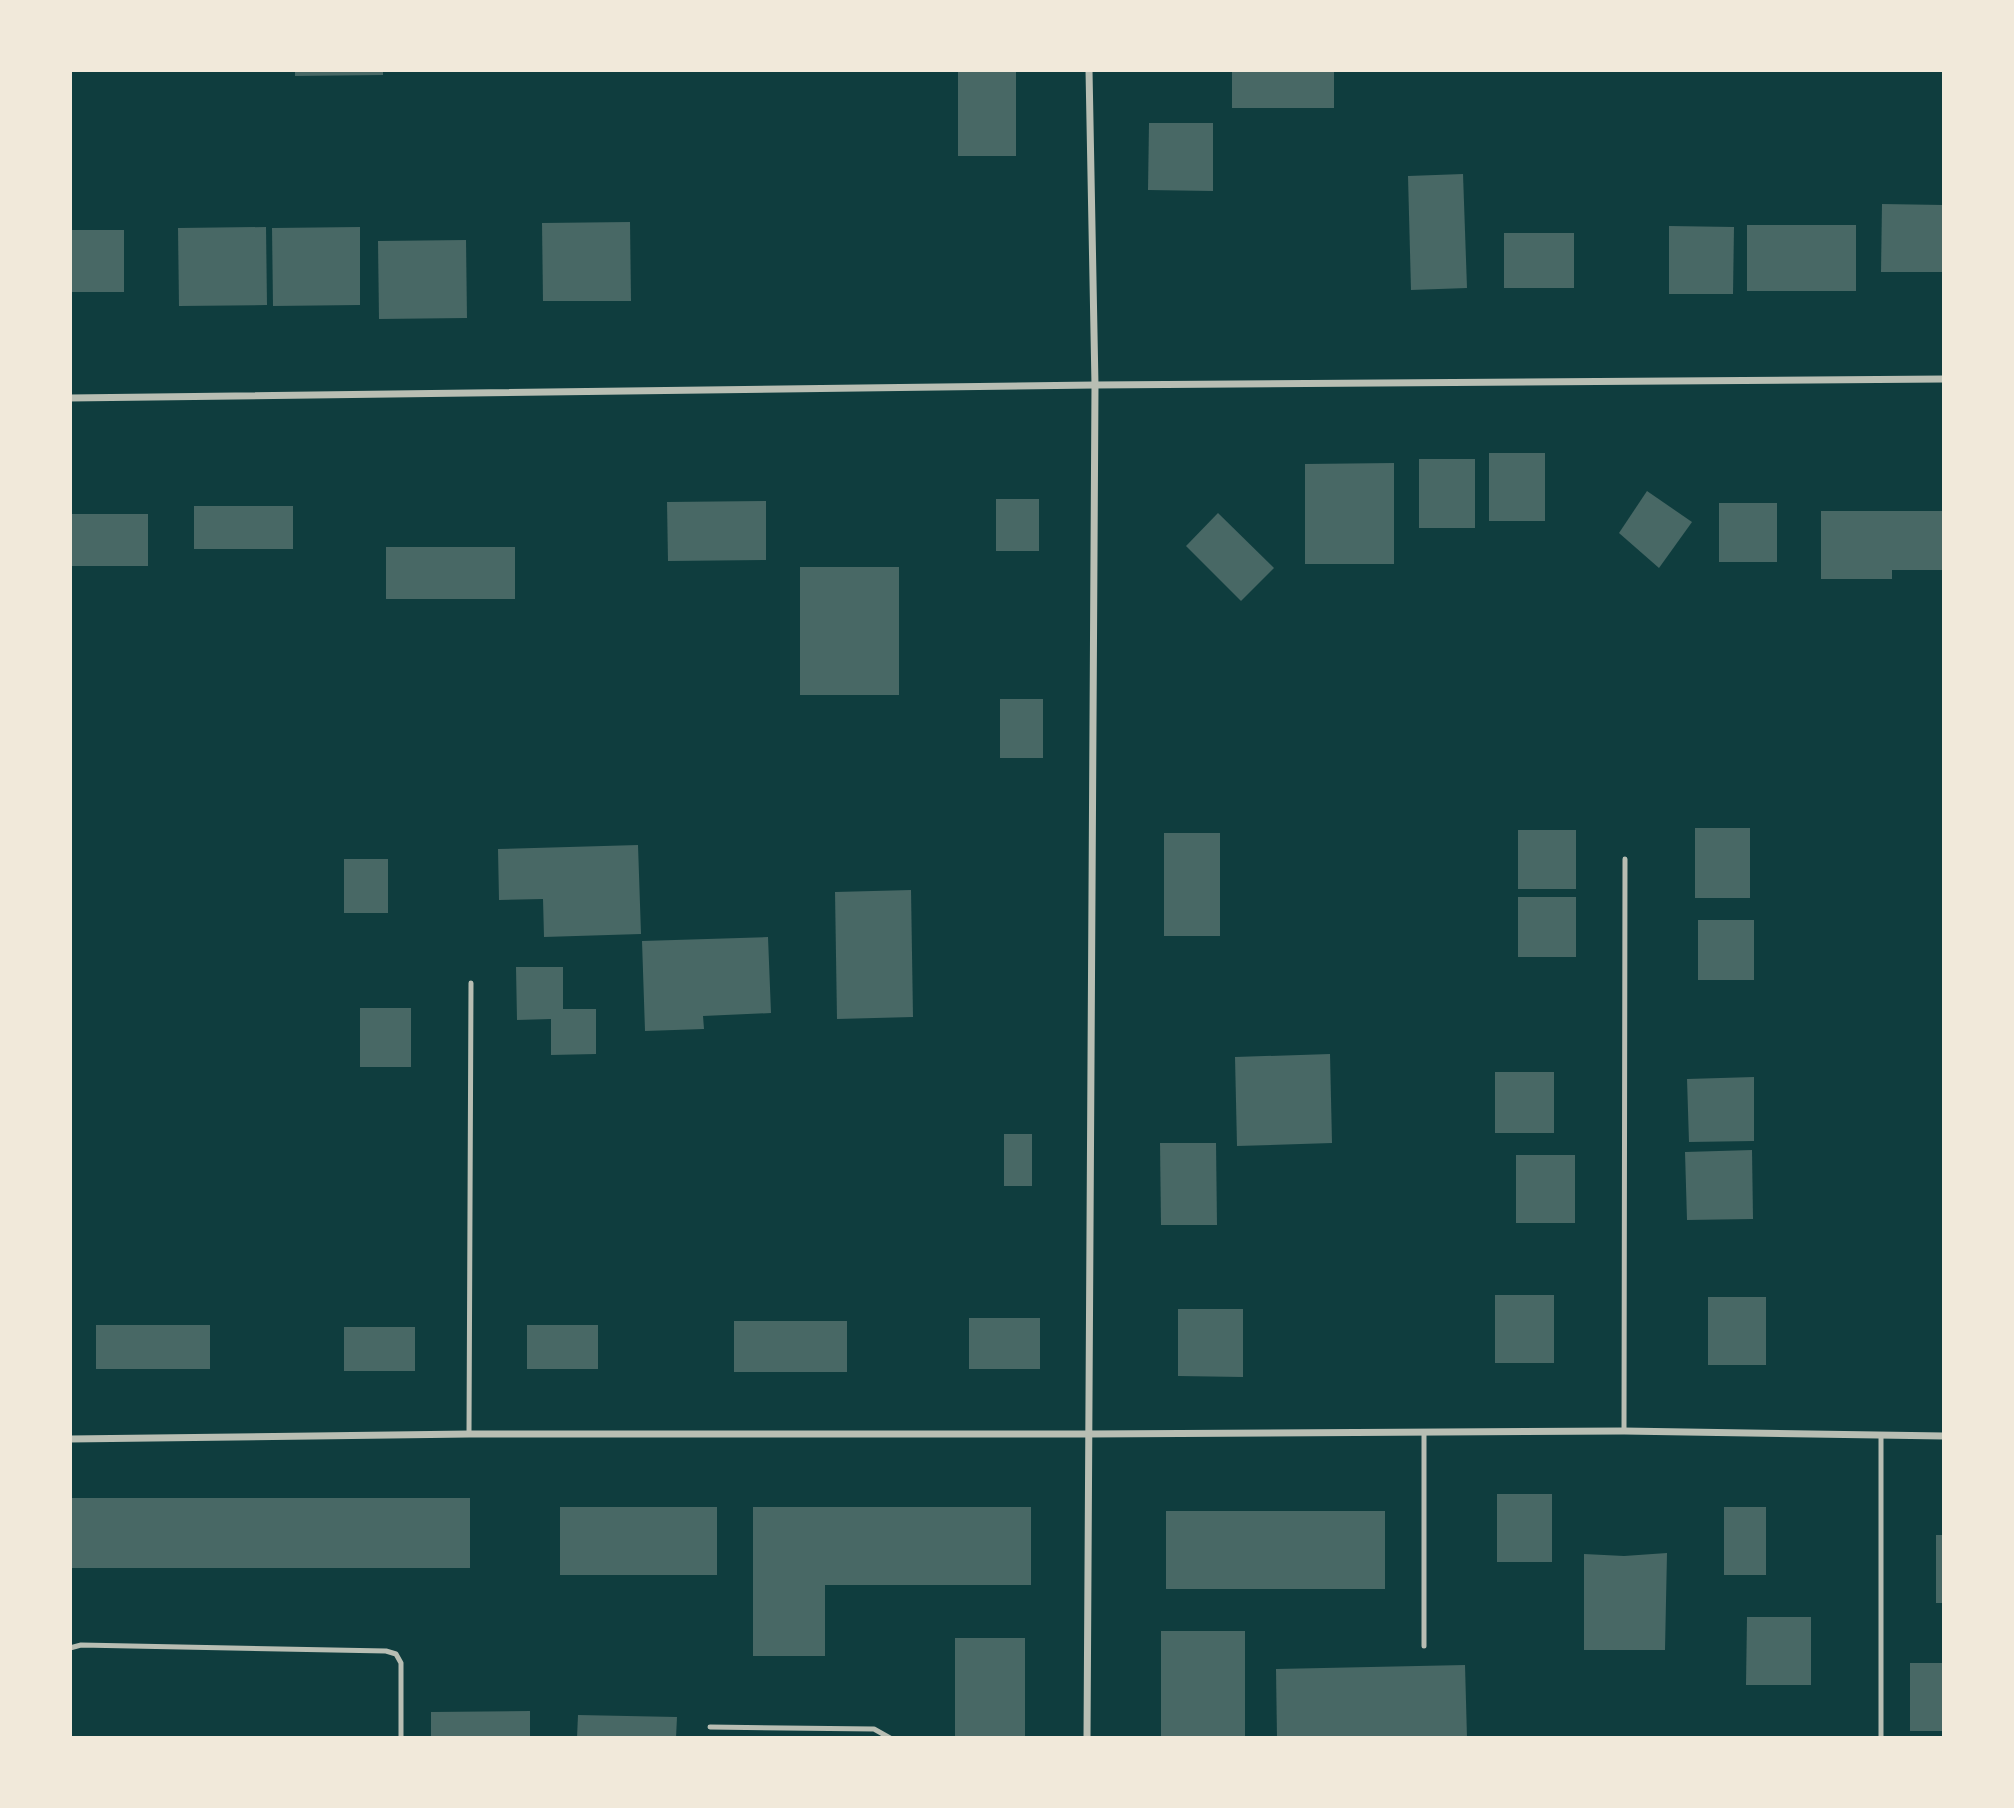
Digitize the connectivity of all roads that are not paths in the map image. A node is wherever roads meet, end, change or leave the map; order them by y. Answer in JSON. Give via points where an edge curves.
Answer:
{"nodes":[{"id":1,"x":1088,"y":70,"type":"edge"},
{"id":2,"x":1944,"y":379,"type":"edge"},
{"id":3,"x":1095,"y":385,"type":"junction"},
{"id":4,"x":70,"y":398,"type":"edge"},
{"id":5,"x":1625,"y":859,"type":"dead end"},
{"id":6,"x":471,"y":983,"type":"dead end"},
{"id":7,"x":1624,"y":1431,"type":"junction"},
{"id":8,"x":1424,"y":1432,"type":"junction"},
{"id":9,"x":469,"y":1434,"type":"junction"},
{"id":10,"x":1088,"y":1434,"type":"junction"},
{"id":11,"x":1881,"y":1436,"type":"junction"},
{"id":12,"x":1944,"y":1436,"type":"edge"},
{"id":13,"x":70,"y":1439,"type":"edge"},
{"id":14,"x":1424,"y":1646,"type":"dead end"},
{"id":15,"x":70,"y":1648,"type":"edge"},
{"id":16,"x":710,"y":1727,"type":"dead end"},
{"id":17,"x":401,"y":1738,"type":"edge"},
{"id":18,"x":890,"y":1738,"type":"edge"},
{"id":19,"x":1087,"y":1738,"type":"edge"},
{"id":20,"x":1881,"y":1738,"type":"edge"}],
"edges":[{"from":1,"to":3,"type":"street"},
{"from":2,"to":3,"type":"street"},
{"from":3,"to":4,"type":"street"},
{"from":3,"to":10,"type":"street"},
{"from":5,"to":7,"type":"lane"},
{"from":6,"to":9,"type":"lane"},
{"from":7,"to":8,"type":"street"},
{"from":7,"to":11,"type":"street"},
{"from":8,"to":10,"type":"street"},
{"from":8,"to":14,"type":"lane"},
{"from":9,"to":10,"type":"street"},
{"from":9,"to":13,"type":"street"},
{"from":10,"to":19,"type":"street"},
{"from":11,"to":12,"type":"street"},
{"from":11,"to":20,"type":"lane"},
{"from":15,"to":17,"type":"lane","via":[[386,1651],[396,1654],[401,1663]]},
{"from":16,"to":18,"type":"lane","via":[[874,1729]]}]}
